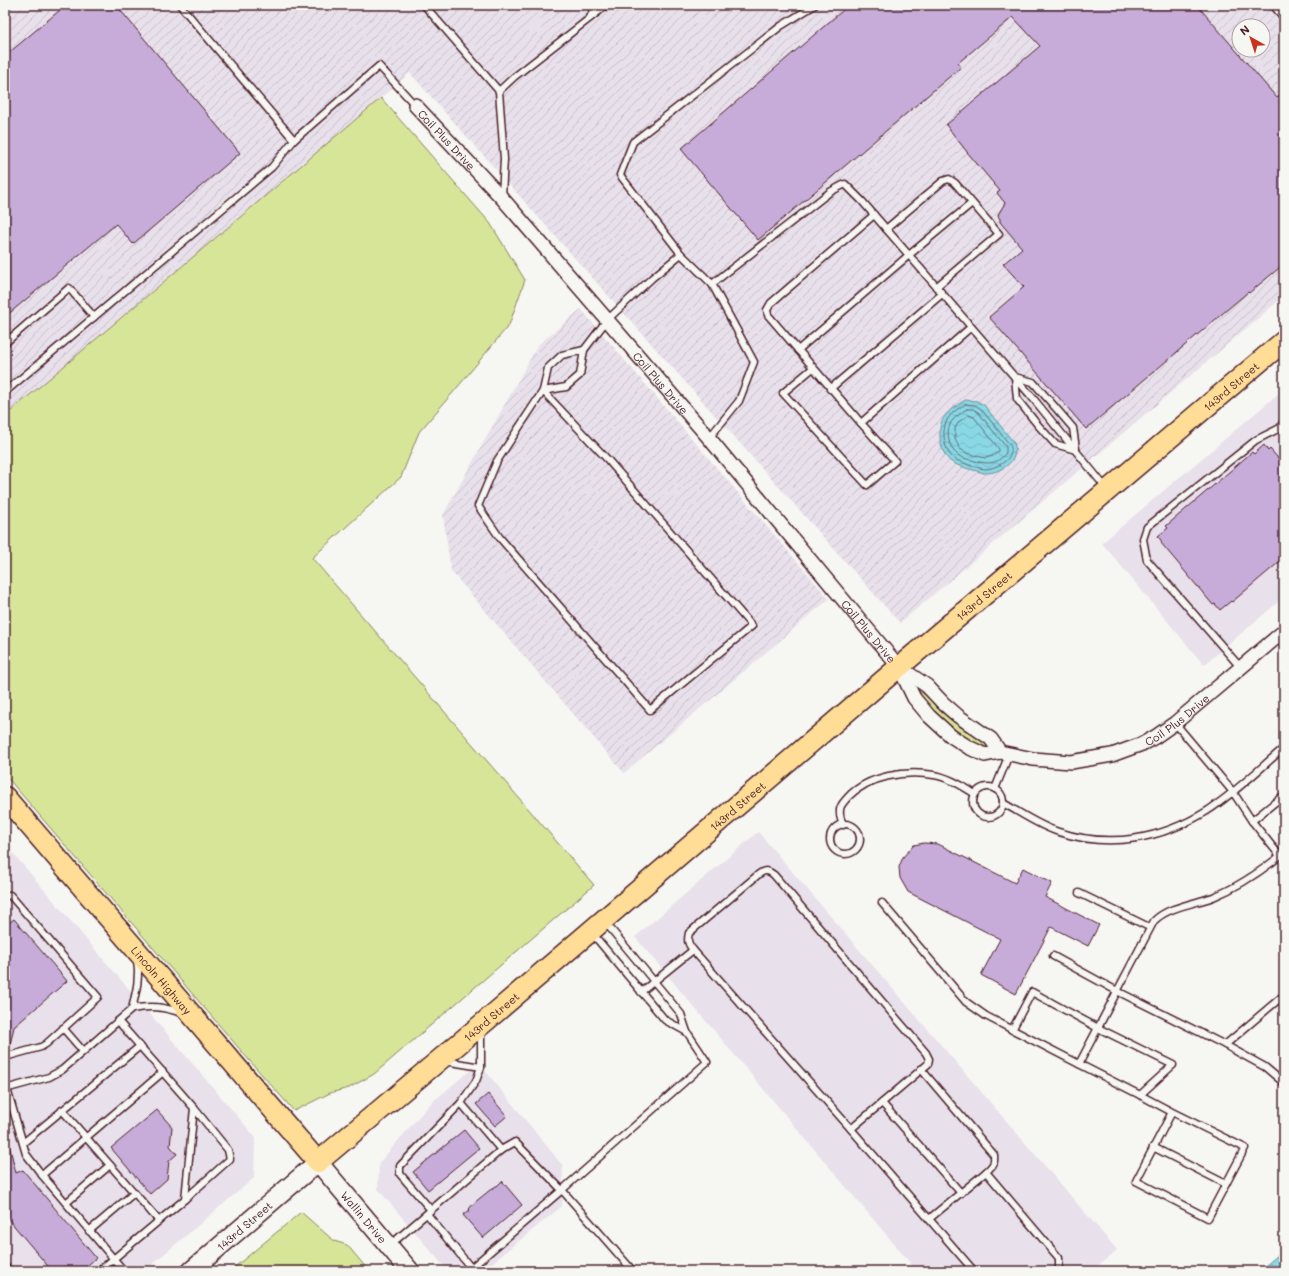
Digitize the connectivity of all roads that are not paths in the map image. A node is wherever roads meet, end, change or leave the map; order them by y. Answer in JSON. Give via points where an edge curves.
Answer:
{"nodes":[{"id":1,"x":180,"y":5,"type":"edge"},
{"id":2,"x":424,"y":5,"type":"edge"},
{"id":3,"x":595,"y":5,"type":"edge"},
{"id":4,"x":607,"y":5,"type":"edge"},
{"id":5,"x":815,"y":5,"type":"edge"},
{"id":6,"x":1273,"y":5,"type":"edge"},
{"id":7,"x":1284,"y":18,"type":"edge"},
{"id":8,"x":589,"y":19,"type":"junction"},
{"id":9,"x":499,"y":90,"type":"junction"},
{"id":10,"x":415,"y":105,"type":"joint"},
{"id":11,"x":294,"y":140,"type":"junction"},
{"id":12,"x":502,"y":198,"type":"junction"},
{"id":13,"x":972,"y":202,"type":"junction"},
{"id":14,"x":874,"y":216,"type":"junction"},
{"id":15,"x":886,"y":229,"type":"junction"},
{"id":16,"x":681,"y":254,"type":"junction"},
{"id":17,"x":909,"y":255,"type":"junction"},
{"id":18,"x":712,"y":284,"type":"junction"},
{"id":19,"x":936,"y":287,"type":"junction"},
{"id":20,"x":942,"y":294,"type":"junction"},
{"id":21,"x":94,"y":318,"type":"junction"},
{"id":22,"x":607,"y":320,"type":"junction"},
{"id":23,"x":971,"y":327,"type":"junction"},
{"id":24,"x":1284,"y":341,"type":"edge"},
{"id":25,"x":5,"y":342,"type":"edge"},
{"id":26,"x":584,"y":350,"type":"junction"},
{"id":27,"x":798,"y":350,"type":"junction"},
{"id":28,"x":813,"y":368,"type":"junction"},
{"id":29,"x":1015,"y":377,"type":"junction"},
{"id":30,"x":830,"y":389,"type":"junction"},
{"id":31,"x":543,"y":391,"type":"junction"},
{"id":32,"x":5,"y":392,"type":"edge"},
{"id":33,"x":1284,"y":421,"type":"edge"},
{"id":34,"x":861,"y":423,"type":"junction"},
{"id":35,"x":1282,"y":430,"type":"edge"},
{"id":36,"x":709,"y":438,"type":"junction"},
{"id":37,"x":1076,"y":450,"type":"junction"},
{"id":38,"x":1108,"y":491,"type":"junction"},
{"id":39,"x":1284,"y":631,"type":"edge"},
{"id":40,"x":900,"y":666,"type":"junction"},
{"id":41,"x":1241,"y":668,"type":"junction"},
{"id":42,"x":1175,"y":723,"type":"junction"},
{"id":43,"x":1284,"y":748,"type":"edge"},
{"id":44,"x":1004,"y":752,"type":"junction"},
{"id":45,"x":994,"y":789,"type":"junction"},
{"id":46,"x":1233,"y":792,"type":"junction"},
{"id":47,"x":975,"y":794,"type":"junction"},
{"id":48,"x":1284,"y":795,"type":"edge"},
{"id":49,"x":5,"y":797,"type":"edge"},
{"id":50,"x":1002,"y":803,"type":"junction"},
{"id":51,"x":1252,"y":821,"type":"junction"},
{"id":52,"x":843,"y":824,"type":"junction"},
{"id":53,"x":1282,"y":858,"type":"edge"},
{"id":54,"x":1079,"y":894,"type":"dead end"},
{"id":55,"x":5,"y":896,"type":"edge"},
{"id":56,"x":882,"y":903,"type":"dead end"},
{"id":57,"x":597,"y":926,"type":"junction"},
{"id":58,"x":1150,"y":927,"type":"junction"},
{"id":59,"x":134,"y":947,"type":"junction"},
{"id":60,"x":693,"y":950,"type":"junction"},
{"id":61,"x":1053,"y":956,"type":"dead end"},
{"id":62,"x":654,"y":982,"type":"junction"},
{"id":63,"x":1118,"y":991,"type":"junction"},
{"id":64,"x":641,"y":992,"type":"junction"},
{"id":65,"x":1284,"y":995,"type":"edge"},
{"id":66,"x":132,"y":1009,"type":"junction"},
{"id":67,"x":193,"y":1016,"type":"junction"},
{"id":68,"x":118,"y":1021,"type":"junction"},
{"id":69,"x":481,"y":1025,"type":"junction"},
{"id":70,"x":63,"y":1028,"type":"junction"},
{"id":71,"x":1098,"y":1028,"type":"junction"},
{"id":72,"x":1012,"y":1030,"type":"junction"},
{"id":73,"x":686,"y":1032,"type":"junction"},
{"id":74,"x":1224,"y":1045,"type":"junction"},
{"id":75,"x":140,"y":1046,"type":"junction"},
{"id":76,"x":83,"y":1051,"type":"junction"},
{"id":77,"x":5,"y":1057,"type":"edge"},
{"id":78,"x":440,"y":1060,"type":"junction"},
{"id":79,"x":1079,"y":1064,"type":"junction"},
{"id":80,"x":481,"y":1067,"type":"junction"},
{"id":81,"x":921,"y":1069,"type":"junction"},
{"id":82,"x":163,"y":1072,"type":"junction"},
{"id":83,"x":1284,"y":1083,"type":"edge"},
{"id":84,"x":6,"y":1087,"type":"edge"},
{"id":85,"x":1140,"y":1095,"type":"junction"},
{"id":86,"x":461,"y":1103,"type":"junction"},
{"id":87,"x":882,"y":1103,"type":"junction"},
{"id":88,"x":194,"y":1108,"type":"junction"},
{"id":89,"x":62,"y":1110,"type":"junction"},
{"id":90,"x":1172,"y":1112,"type":"junction"},
{"id":91,"x":851,"y":1129,"type":"junction"},
{"id":92,"x":86,"y":1137,"type":"junction"},
{"id":93,"x":23,"y":1143,"type":"junction"},
{"id":94,"x":1153,"y":1147,"type":"junction"},
{"id":95,"x":501,"y":1150,"type":"junction"},
{"id":96,"x":318,"y":1162,"type":"junction"},
{"id":97,"x":110,"y":1165,"type":"junction"},
{"id":98,"x":986,"y":1172,"type":"junction"},
{"id":99,"x":42,"y":1175,"type":"junction"},
{"id":100,"x":1226,"y":1184,"type":"junction"},
{"id":101,"x":562,"y":1190,"type":"junction"},
{"id":102,"x":134,"y":1193,"type":"junction"},
{"id":103,"x":961,"y":1193,"type":"junction"},
{"id":104,"x":185,"y":1199,"type":"junction"},
{"id":105,"x":66,"y":1203,"type":"junction"},
{"id":106,"x":429,"y":1212,"type":"junction"},
{"id":107,"x":929,"y":1220,"type":"junction"},
{"id":108,"x":159,"y":1221,"type":"junction"},
{"id":109,"x":89,"y":1230,"type":"junction"},
{"id":110,"x":389,"y":1246,"type":"junction"},
{"id":111,"x":113,"y":1259,"type":"junction"},
{"id":112,"x":5,"y":1266,"type":"edge"},
{"id":113,"x":9,"y":1271,"type":"edge"},
{"id":114,"x":100,"y":1271,"type":"edge"},
{"id":115,"x":124,"y":1271,"type":"edge"},
{"id":116,"x":192,"y":1271,"type":"edge"},
{"id":117,"x":410,"y":1271,"type":"edge"},
{"id":118,"x":633,"y":1271,"type":"edge"},
{"id":119,"x":974,"y":1271,"type":"edge"},
{"id":120,"x":1057,"y":1271,"type":"edge"}],
"edges":[{"from":1,"to":11,"type":"lane"},
{"from":2,"to":9,"type":"lane"},
{"from":3,"to":8,"type":"lane"},
{"from":4,"to":8,"type":"lane"},
{"from":5,"to":16,"type":"lane","via":[[781,26],[633,142],[620,175]]},
{"from":6,"to":7,"type":"lane"},
{"from":8,"to":9,"type":"lane"},
{"from":9,"to":12,"type":"lane","via":[[504,159]]},
{"from":10,"to":11,"type":"lane","via":[[379,66]]},
{"from":10,"to":12,"type":"street","name":"Coil Plus Drive"},
{"from":11,"to":21,"type":"lane","via":[[272,168]]},
{"from":12,"to":22,"type":"street","name":"Coil Plus Drive"},
{"from":13,"to":15,"type":"lane","via":[[949,179],[943,181]]},
{"from":13,"to":17,"type":"lane"},
{"from":13,"to":19,"type":"lane","via":[[999,234]]},
{"from":14,"to":15,"type":"lane"},
{"from":14,"to":18,"type":"lane","via":[[845,184],[830,192]]},
{"from":14,"to":27,"type":"lane","via":[[769,306],[768,315]]},
{"from":15,"to":17,"type":"lane"},
{"from":16,"to":18,"type":"lane"},
{"from":16,"to":22,"type":"lane"},
{"from":17,"to":19,"type":"lane"},
{"from":17,"to":27,"type":"lane"},
{"from":18,"to":36,"type":"lane","via":[[754,362],[739,401]]},
{"from":19,"to":20,"type":"lane"},
{"from":20,"to":23,"type":"lane"},
{"from":20,"to":30,"type":"lane"},
{"from":21,"to":25,"type":"lane","via":[[69,288]]},
{"from":21,"to":32,"type":"lane"},
{"from":22,"to":26,"type":"lane"},
{"from":22,"to":36,"type":"street","name":"Coil Plus Drive"},
{"from":23,"to":29,"type":"lane"},
{"from":23,"to":34,"type":"lane"},
{"from":24,"to":38,"type":"main road","name":"143rd Street"},
{"from":26,"to":31,"type":"lane","via":[[562,355],[548,368]]},
{"from":26,"to":31,"type":"lane","via":[[580,375],[566,387]]},
{"from":27,"to":28,"type":"lane"},
{"from":28,"to":30,"type":"lane"},
{"from":28,"to":34,"type":"lane","via":[[783,393],[866,486],[895,461]]},
{"from":29,"to":37,"type":"lane"},
{"from":29,"to":37,"type":"lane","via":[[1033,382],[1069,423],[1073,428]]},
{"from":29,"to":37,"type":"lane","via":[[1017,399],[1037,424],[1054,444]]},
{"from":30,"to":34,"type":"lane"},
{"from":31,"to":31,"type":"lane","via":[[497,461],[478,506],[500,538],[650,710],[752,626],[608,460]]},
{"from":33,"to":35,"type":"lane"},
{"from":35,"to":41,"type":"lane","via":[[1256,440],[1147,527],[1143,539],[1147,560]]},
{"from":36,"to":40,"type":"street","name":"Coil Plus Drive"},
{"from":37,"to":38,"type":"lane"},
{"from":38,"to":40,"type":"main road","name":"143rd Street"},
{"from":39,"to":41,"type":"street","name":"Coil Plus Drive"},
{"from":40,"to":44,"type":"street","name":"Coil Plus Drive","via":[[928,686],[958,716],[991,738]]},
{"from":40,"to":44,"type":"street","name":"Coil Plus Drive","via":[[914,698],[951,736],[985,755]]},
{"from":40,"to":57,"type":"main road","name":"143rd Street"},
{"from":41,"to":42,"type":"street","name":"Coil Plus Drive"},
{"from":42,"to":44,"type":"street","name":"Coil Plus Drive","via":[[1142,744],[1112,756],[1071,762],[1033,759]]},
{"from":42,"to":46,"type":"lane"},
{"from":43,"to":46,"type":"lane"},
{"from":44,"to":45,"type":"lane","via":[[1006,762]]},
{"from":45,"to":47,"type":"lane","via":[[983,788]]},
{"from":45,"to":50,"type":"lane","via":[[1000,794]]},
{"from":46,"to":50,"type":"lane","via":[[1182,824],[1154,835],[1128,840],[1104,841],[1058,832]]},
{"from":46,"to":51,"type":"lane"},
{"from":47,"to":50,"type":"lane","via":[[974,808],[981,815],[995,815]]},
{"from":47,"to":52,"type":"lane","via":[[934,775],[891,776],[875,780],[850,795],[840,809]]},
{"from":48,"to":51,"type":"lane"},
{"from":49,"to":59,"type":"main road","name":"Lincoln Highway"},
{"from":51,"to":53,"type":"lane"},
{"from":52,"to":52,"type":"lane","via":[[852,826],[859,833],[858,848],[850,854],[840,853],[830,842],[832,832]]},
{"from":53,"to":58,"type":"lane","via":[[1242,883],[1214,896],[1167,911]]},
{"from":54,"to":58,"type":"lane"},
{"from":55,"to":70,"type":"lane","via":[[10,895],[98,997]]},
{"from":56,"to":72,"type":"lane","via":[[966,1002]]},
{"from":57,"to":62,"type":"lane"},
{"from":57,"to":64,"type":"lane"},
{"from":57,"to":69,"type":"main road","name":"143rd Street"},
{"from":58,"to":63,"type":"lane"},
{"from":59,"to":66,"type":"lane","via":[[139,972]]},
{"from":59,"to":67,"type":"main road","name":"Lincoln Highway"},
{"from":60,"to":62,"type":"lane"},
{"from":60,"to":81,"type":"lane","via":[[688,944],[689,933],[759,874],[769,871],[926,1053],[928,1064]]},
{"from":60,"to":91,"type":"lane"},
{"from":61,"to":63,"type":"lane"},
{"from":62,"to":64,"type":"lane"},
{"from":62,"to":73,"type":"lane","via":[[681,1014]]},
{"from":63,"to":71,"type":"lane"},
{"from":63,"to":74,"type":"lane"},
{"from":64,"to":73,"type":"lane","via":[[665,1020]]},
{"from":65,"to":74,"type":"lane"},
{"from":66,"to":67,"type":"lane","via":[[146,1006],[166,1008]]},
{"from":66,"to":68,"type":"lane"},
{"from":67,"to":96,"type":"main road","name":"Lincoln Highway"},
{"from":68,"to":75,"type":"lane"},
{"from":68,"to":76,"type":"lane"},
{"from":69,"to":78,"type":"main road","name":"143rd Street"},
{"from":69,"to":80,"type":"lane"},
{"from":70,"to":76,"type":"lane"},
{"from":70,"to":77,"type":"lane","via":[[46,1044]]},
{"from":71,"to":72,"type":"lane","via":[[1032,992]]},
{"from":71,"to":79,"type":"lane"},
{"from":71,"to":85,"type":"lane","via":[[1173,1064]]},
{"from":72,"to":79,"type":"lane"},
{"from":73,"to":101,"type":"lane","via":[[707,1062]]},
{"from":74,"to":83,"type":"lane"},
{"from":75,"to":82,"type":"lane"},
{"from":75,"to":89,"type":"lane"},
{"from":76,"to":84,"type":"lane","via":[[62,1070],[49,1077]]},
{"from":78,"to":80,"type":"lane"},
{"from":78,"to":96,"type":"main road","name":"143rd Street"},
{"from":79,"to":85,"type":"lane"},
{"from":80,"to":86,"type":"lane","via":[[476,1081]]},
{"from":81,"to":87,"type":"lane"},
{"from":81,"to":98,"type":"lane","via":[[994,1155],[993,1166]]},
{"from":82,"to":88,"type":"lane"},
{"from":82,"to":92,"type":"lane"},
{"from":84,"to":93,"type":"lane"},
{"from":85,"to":90,"type":"lane"},
{"from":86,"to":95,"type":"lane"},
{"from":86,"to":106,"type":"lane","via":[[400,1166],[400,1174]]},
{"from":87,"to":91,"type":"lane"},
{"from":87,"to":103,"type":"lane"},
{"from":88,"to":104,"type":"lane"},
{"from":88,"to":104,"type":"lane","via":[[228,1150],[230,1159]]},
{"from":89,"to":92,"type":"lane"},
{"from":89,"to":93,"type":"lane"},
{"from":90,"to":94,"type":"lane"},
{"from":90,"to":100,"type":"lane","via":[[1245,1148]]},
{"from":91,"to":107,"type":"lane"},
{"from":92,"to":97,"type":"lane"},
{"from":92,"to":99,"type":"lane"},
{"from":93,"to":99,"type":"lane","via":[[26,1154]]},
{"from":94,"to":100,"type":"lane"},
{"from":94,"to":100,"type":"lane","via":[[1136,1181],[1208,1218]]},
{"from":95,"to":101,"type":"lane","via":[[515,1142]]},
{"from":95,"to":106,"type":"lane"},
{"from":96,"to":110,"type":"street","name":"Wallin Drive"},
{"from":96,"to":116,"type":"street","name":"143rd Street"},
{"from":97,"to":102,"type":"lane"},
{"from":97,"to":105,"type":"lane"},
{"from":98,"to":103,"type":"lane"},
{"from":98,"to":120,"type":"lane","via":[[1059,1258]]},
{"from":99,"to":105,"type":"lane"},
{"from":101,"to":106,"type":"lane","via":[[471,1268]]},
{"from":101,"to":118,"type":"lane"},
{"from":102,"to":108,"type":"lane"},
{"from":102,"to":109,"type":"lane"},
{"from":103,"to":107,"type":"lane"},
{"from":104,"to":108,"type":"lane"},
{"from":105,"to":109,"type":"lane"},
{"from":106,"to":110,"type":"lane"},
{"from":107,"to":119,"type":"lane"},
{"from":108,"to":111,"type":"lane"},
{"from":109,"to":111,"type":"lane"},
{"from":110,"to":117,"type":"street","name":"Wallin Drive"},
{"from":111,"to":114,"type":"lane"},
{"from":111,"to":115,"type":"lane"},
{"from":112,"to":113,"type":"lane"}]}
